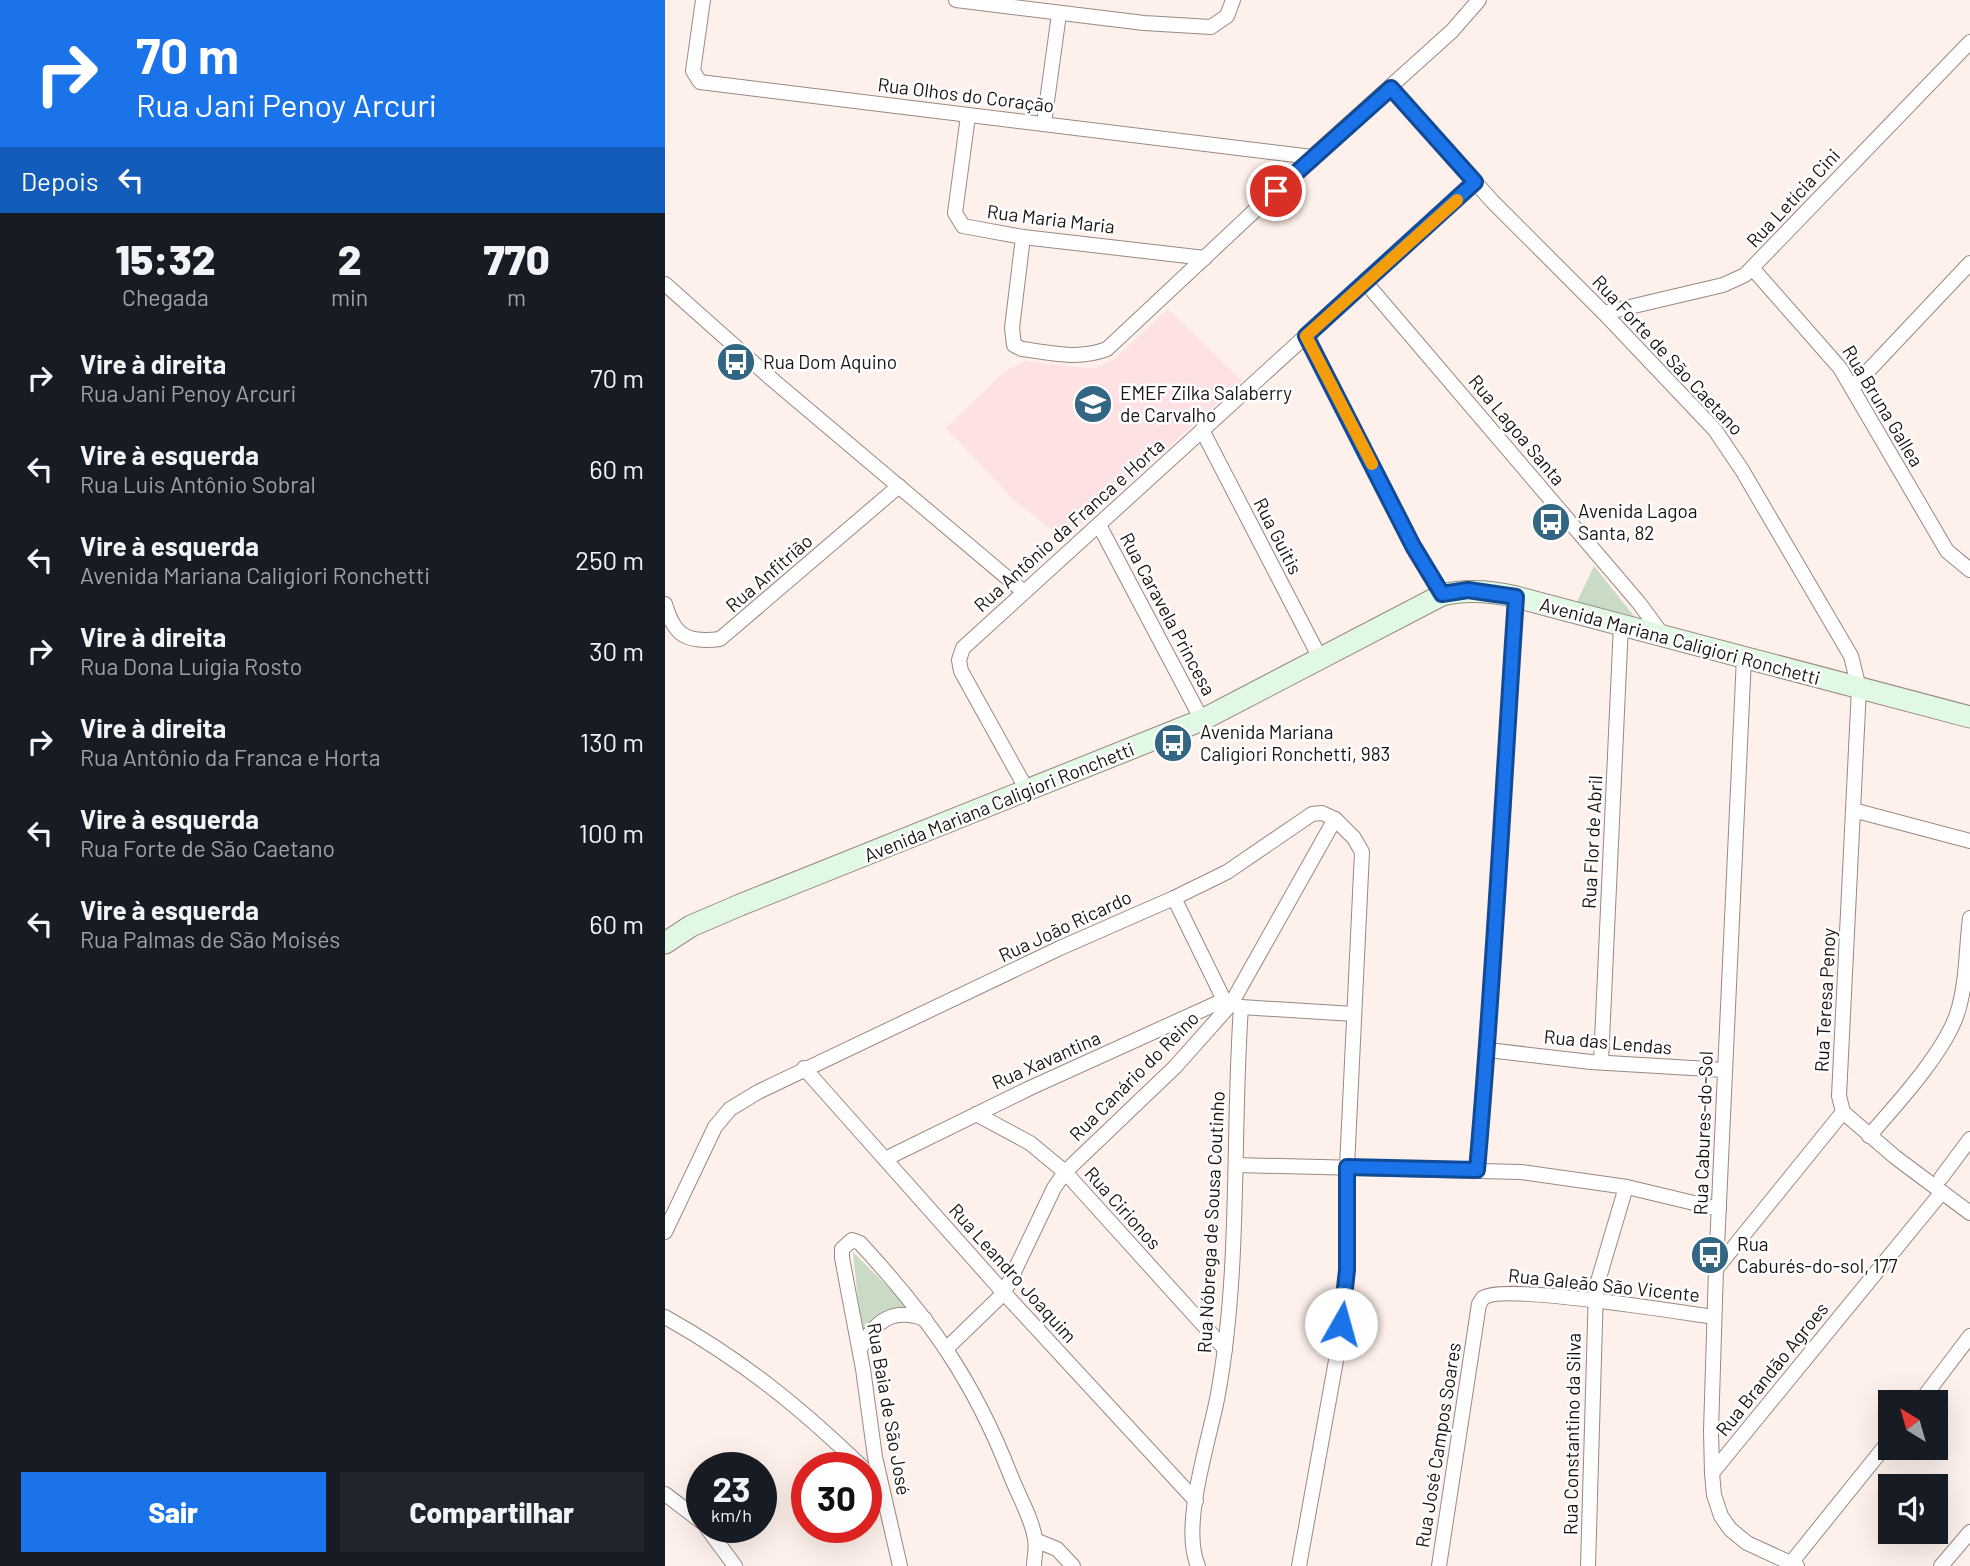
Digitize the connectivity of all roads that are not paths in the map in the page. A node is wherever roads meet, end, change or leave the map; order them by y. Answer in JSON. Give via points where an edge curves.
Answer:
{"nodes":[{"id":1,"x":703,"y":0,"type":"edge"},
{"id":2,"x":956,"y":0,"type":"edge"},
{"id":3,"x":1233,"y":0,"type":"edge"},
{"id":4,"x":1479,"y":0,"type":"edge"},
{"id":5,"x":1059,"y":14,"type":"junction"},
{"id":6,"x":1970,"y":42,"type":"edge"},
{"id":7,"x":1391,"y":88,"type":"junction"},
{"id":8,"x":968,"y":116,"type":"junction"},
{"id":9,"x":1044,"y":124,"type":"junction"},
{"id":10,"x":1312,"y":157,"type":"junction"},
{"id":11,"x":1475,"y":182,"type":"junction"},
{"id":12,"x":1023,"y":237,"type":"junction"},
{"id":13,"x":1205,"y":258,"type":"junction"},
{"id":14,"x":1970,"y":262,"type":"edge"},
{"id":15,"x":1753,"y":268,"type":"junction"},
{"id":16,"x":1366,"y":283,"type":"junction"},
{"id":17,"x":665,"y":284,"type":"edge"},
{"id":18,"x":1604,"y":313,"type":"junction"},
{"id":19,"x":1306,"y":336,"type":"junction"},
{"id":20,"x":1852,"y":388,"type":"junction"},
{"id":21,"x":1202,"y":430,"type":"junction"},
{"id":22,"x":899,"y":486,"type":"junction"},
{"id":23,"x":1099,"y":525,"type":"junction"},
{"id":24,"x":1970,"y":570,"type":"edge"},
{"id":25,"x":1024,"y":592,"type":"junction"},
{"id":26,"x":1442,"y":594,"type":"junction"},
{"id":27,"x":1516,"y":597,"type":"junction"},
{"id":28,"x":665,"y":604,"type":"edge"},
{"id":29,"x":1621,"y":624,"type":"junction"},
{"id":30,"x":1664,"y":637,"type":"junction"},
{"id":31,"x":1744,"y":657,"type":"junction"},
{"id":32,"x":1320,"y":658,"type":"junction"},
{"id":33,"x":1859,"y":688,"type":"junction"},
{"id":34,"x":1970,"y":717,"type":"edge"},
{"id":35,"x":1202,"y":720,"type":"junction"},
{"id":36,"x":1027,"y":790,"type":"junction"},
{"id":37,"x":1853,"y":810,"type":"junction"},
{"id":38,"x":1335,"y":819,"type":"junction"},
{"id":39,"x":1970,"y":841,"type":"edge"},
{"id":40,"x":1174,"y":898,"type":"junction"},
{"id":41,"x":1970,"y":918,"type":"edge"},
{"id":42,"x":665,"y":943,"type":"edge"},
{"id":43,"x":1232,"y":1004,"type":"junction"},
{"id":44,"x":1354,"y":1014,"type":"junction"},
{"id":45,"x":1488,"y":1050,"type":"junction"},
{"id":46,"x":1601,"y":1062,"type":"junction"},
{"id":47,"x":804,"y":1068,"type":"junction"},
{"id":48,"x":1725,"y":1070,"type":"junction"},
{"id":49,"x":1843,"y":1112,"type":"junction"},
{"id":50,"x":976,"y":1114,"type":"junction"},
{"id":51,"x":1869,"y":1136,"type":"junction"},
{"id":52,"x":1970,"y":1139,"type":"edge"},
{"id":53,"x":885,"y":1159,"type":"junction"},
{"id":54,"x":1236,"y":1165,"type":"junction"},
{"id":55,"x":1347,"y":1167,"type":"junction"},
{"id":56,"x":1477,"y":1170,"type":"junction"},
{"id":57,"x":1065,"y":1172,"type":"junction"},
{"id":58,"x":1941,"y":1185,"type":"junction"},
{"id":59,"x":1626,"y":1187,"type":"junction"},
{"id":60,"x":1719,"y":1209,"type":"junction"},
{"id":61,"x":1970,"y":1213,"type":"edge"},
{"id":62,"x":665,"y":1232,"type":"edge"},
{"id":63,"x":1716,"y":1269,"type":"junction"},
{"id":64,"x":1004,"y":1293,"type":"junction"},
{"id":65,"x":1595,"y":1302,"type":"junction"},
{"id":66,"x":665,"y":1317,"type":"edge"},
{"id":67,"x":1714,"y":1317,"type":"junction"},
{"id":68,"x":925,"y":1320,"type":"junction"},
{"id":69,"x":1475,"y":1329,"type":"joint"},
{"id":70,"x":1970,"y":1336,"type":"edge"},
{"id":71,"x":947,"y":1348,"type":"junction"},
{"id":72,"x":860,"y":1349,"type":"junction"},
{"id":73,"x":1225,"y":1349,"type":"junction"},
{"id":74,"x":1929,"y":1390,"type":"edge"},
{"id":75,"x":847,"y":1452,"type":"edge"},
{"id":76,"x":875,"y":1452,"type":"edge"},
{"id":77,"x":1878,"y":1456,"type":"edge"},
{"id":78,"x":1712,"y":1473,"type":"junction"},
{"id":79,"x":882,"y":1493,"type":"edge"},
{"id":80,"x":665,"y":1494,"type":"edge"},
{"id":81,"x":1196,"y":1501,"type":"junction"},
{"id":82,"x":686,"y":1510,"type":"edge"},
{"id":83,"x":1970,"y":1532,"type":"edge"},
{"id":84,"x":1035,"y":1540,"type":"junction"},
{"id":85,"x":718,"y":1543,"type":"edge"},
{"id":86,"x":1794,"y":1565,"type":"edge"},
{"id":87,"x":735,"y":1566,"type":"edge"},
{"id":88,"x":900,"y":1566,"type":"edge"},
{"id":89,"x":1034,"y":1566,"type":"edge"},
{"id":90,"x":1073,"y":1566,"type":"edge"},
{"id":91,"x":1198,"y":1566,"type":"edge"},
{"id":92,"x":1299,"y":1566,"type":"edge"},
{"id":93,"x":1439,"y":1566,"type":"edge"},
{"id":94,"x":1588,"y":1566,"type":"edge"},
{"id":95,"x":1941,"y":1566,"type":"edge"}],
"edges":[{"from":1,"to":8,"type":"street","name":"Rua Olhos do Coração","via":[[693,71],[700,82]]},
{"from":2,"to":5,"type":"street"},
{"from":3,"to":5,"type":"street","via":[[1227,16],[1211,27]]},
{"from":4,"to":7,"type":"street","via":[[1452,32]]},
{"from":5,"to":9,"type":"street"},
{"from":6,"to":15,"type":"street","name":"Rua Letícia Cini"},
{"from":7,"to":10,"type":"street"},
{"from":7,"to":11,"type":"street","name":"Rua Forte de São Caetano"},
{"from":8,"to":9,"type":"street","name":"Rua Olhos do Coração"},
{"from":8,"to":12,"type":"street","name":"Rua Maria Maria","via":[[955,213],[958,221],[979,230]]},
{"from":9,"to":10,"type":"street","name":"Rua Olhos do Coração"},
{"from":10,"to":13,"type":"street"},
{"from":11,"to":16,"type":"street","name":"Rua Antônio da Franca e Horta"},
{"from":11,"to":18,"type":"street","name":"Rua Forte de São Caetano"},
{"from":12,"to":13,"type":"street","name":"Rua Maria Maria"},
{"from":12,"to":13,"type":"street","via":[[1012,342],[1022,349],[1075,356],[1107,349]]},
{"from":14,"to":20,"type":"street"},
{"from":15,"to":18,"type":"street","name":"Rua Letícia Cini","via":[[1723,285]]},
{"from":15,"to":20,"type":"street","name":"Rua Bruna Gallea","via":[[1830,354]]},
{"from":16,"to":19,"type":"street","name":"Rua Antônio da Franca e Horta"},
{"from":16,"to":30,"type":"street","name":"Rua Lagoa Santa"},
{"from":17,"to":22,"type":"street"},
{"from":18,"to":33,"type":"street","name":"Rua Forte de São Caetano","via":[[1691,403],[1730,452],[1851,656]]},
{"from":19,"to":21,"type":"street","name":"Rua Antônio da Franca e Horta"},
{"from":19,"to":26,"type":"street"},
{"from":20,"to":24,"type":"street","name":"Rua Bruna Gallea","via":[[1947,551]]},
{"from":21,"to":23,"type":"street","name":"Rua Antônio da Franca e Horta"},
{"from":21,"to":32,"type":"street","name":"Rua Guitis"},
{"from":22,"to":25,"type":"street"},
{"from":22,"to":28,"type":"street","name":"Rua Anfitrião","via":[[720,639],[687,638],[676,631]]},
{"from":23,"to":25,"type":"street","name":"Rua Antônio da Franca e Horta"},
{"from":23,"to":35,"type":"street","name":"Rua Caravela Princesa"},
{"from":25,"to":36,"type":"street","name":"Rua Antônio da Franca e Horta","via":[[963,648],[959,660]]},
{"from":26,"to":27,"type":"street","name":"Avenida Mariana Caligiori Ronchetti","via":[[1468,590]]},
{"from":26,"to":32,"type":"street","name":"Avenida Mariana Caligiori Ronchetti"},
{"from":27,"to":29,"type":"street","name":"Avenida Mariana Caligiori Ronchetti"},
{"from":27,"to":45,"type":"street"},
{"from":29,"to":30,"type":"street","name":"Avenida Mariana Caligiori Ronchetti"},
{"from":29,"to":46,"type":"street","name":"Rua Flor de Abril"},
{"from":30,"to":31,"type":"street","name":"Avenida Mariana Caligiori Ronchetti"},
{"from":31,"to":33,"type":"street","name":"Avenida Mariana Caligiori Ronchetti"},
{"from":31,"to":48,"type":"street","name":"Rua Cabures-do-Sol"},
{"from":32,"to":35,"type":"street","name":"Avenida Mariana Caligiori Ronchetti"},
{"from":33,"to":34,"type":"street","name":"Avenida Mariana Caligiori Ronchetti"},
{"from":33,"to":37,"type":"street","name":"Rua Teresa Penoy"},
{"from":35,"to":36,"type":"street","name":"Avenida Mariana Caligiori Ronchetti"},
{"from":36,"to":42,"type":"street","name":"Avenida Mariana Caligiori Ronchetti","via":[[740,905]]},
{"from":37,"to":39,"type":"street"},
{"from":37,"to":49,"type":"street","name":"Rua Teresa Penoy","via":[[1839,1096]]},
{"from":38,"to":40,"type":"street","name":"Rua João Ricardo","via":[[1322,814],[1303,818],[1227,872]]},
{"from":38,"to":43,"type":"street","name":"Rua Canário do Reino"},
{"from":38,"to":44,"type":"street","via":[[1361,852]]},
{"from":40,"to":43,"type":"street","name":"Rua Nóbrega de Sousa Coutinho"},
{"from":40,"to":47,"type":"street","name":"Rua João Ricardo"},
{"from":41,"to":51,"type":"street","via":[[1952,1027]]},
{"from":43,"to":44,"type":"street","name":"Rua Xavantina"},
{"from":43,"to":50,"type":"street","name":"Rua Xavantina"},
{"from":43,"to":54,"type":"street","name":"Rua Nóbrega de Sousa Coutinho"},
{"from":43,"to":57,"type":"street","name":"Rua Canário do Reino","via":[[1175,1067]]},
{"from":44,"to":55,"type":"street"},
{"from":45,"to":46,"type":"street","name":"Rua das Lendas"},
{"from":45,"to":56,"type":"street"},
{"from":46,"to":48,"type":"street","name":"Rua das Lendas"},
{"from":47,"to":53,"type":"street","name":"Rua Leandro Joaquim"},
{"from":47,"to":62,"type":"street","name":"Rua João Ricardo","via":[[730,1109],[715,1127]]},
{"from":48,"to":60,"type":"street","name":"Rua Cabures-do-Sol"},
{"from":49,"to":51,"type":"street"},
{"from":49,"to":63,"type":"street"},
{"from":50,"to":53,"type":"street","name":"Rua Xavantina"},
{"from":50,"to":57,"type":"street","name":"Rua Cirionos","via":[[1030,1143]]},
{"from":51,"to":58,"type":"street"},
{"from":52,"to":58,"type":"street","name":"Rua Brandão Agroes"},
{"from":53,"to":64,"type":"street","name":"Rua Leandro Joaquim"},
{"from":54,"to":55,"type":"street"},
{"from":54,"to":73,"type":"street","name":"Rua Nóbrega de Sousa Coutinho"},
{"from":55,"to":56,"type":"street"},
{"from":55,"to":92,"type":"street","via":[[1347,1270],[1337,1355]]},
{"from":56,"to":59,"type":"street"},
{"from":57,"to":64,"type":"street","name":"Rua Canário do Reino"},
{"from":57,"to":73,"type":"street","name":"Rua Cirionos"},
{"from":58,"to":61,"type":"street"},
{"from":58,"to":78,"type":"street","name":"Rua Brandão Agroes"},
{"from":59,"to":60,"type":"street"},
{"from":59,"to":65,"type":"street","name":"Rua Constantino da Silva"},
{"from":60,"to":63,"type":"street","name":"Rua Cabures-do-Sol"},
{"from":63,"to":67,"type":"street","name":"Rua Cabures-do-Sol"},
{"from":64,"to":71,"type":"street","name":"Rua Canário do Reino"},
{"from":64,"to":81,"type":"street","name":"Rua Leandro Joaquim"},
{"from":65,"to":67,"type":"street","name":"Rua Galeão São Vicente"},
{"from":65,"to":69,"type":"street","name":"Rua Galeão São Vicente","via":[[1552,1295],[1488,1294],[1479,1304]]},
{"from":65,"to":94,"type":"street","name":"Rua Constantino da Silva"},
{"from":66,"to":75,"type":"street","via":[[757,1374]]},
{"from":67,"to":78,"type":"street","name":"Rua Cabures-do-Sol"},
{"from":68,"to":71,"type":"street"},
{"from":68,"to":72,"type":"street","via":[[910,1314],[883,1320]]},
{"from":68,"to":72,"type":"street","name":"Rua Baia de São José","via":[[860,1243],[852,1240],[842,1249],[842,1258]]},
{"from":69,"to":93,"type":"street","name":"Rua José Campos Soares"},
{"from":70,"to":74,"type":"street"},
{"from":71,"to":84,"type":"street","via":[[991,1428]]},
{"from":72,"to":76,"type":"street","name":"Rua Baia de São José"},
{"from":73,"to":81,"type":"street","name":"Rua Nóbrega de Sousa Coutinho"},
{"from":77,"to":86,"type":"street"},
{"from":78,"to":86,"type":"street","name":"Rua Cabures-do-Sol","via":[[1714,1495],[1730,1529],[1747,1543]]},
{"from":79,"to":88,"type":"street","name":"Rua Baia de São José"},
{"from":80,"to":82,"type":"street"},
{"from":81,"to":91,"type":"street","name":"Rua Nóbrega de Sousa Coutinho","via":[[1192,1543]]},
{"from":83,"to":95,"type":"street"},
{"from":84,"to":89,"type":"street"},
{"from":84,"to":90,"type":"street","via":[[1057,1549]]},
{"from":85,"to":87,"type":"street"}]}
